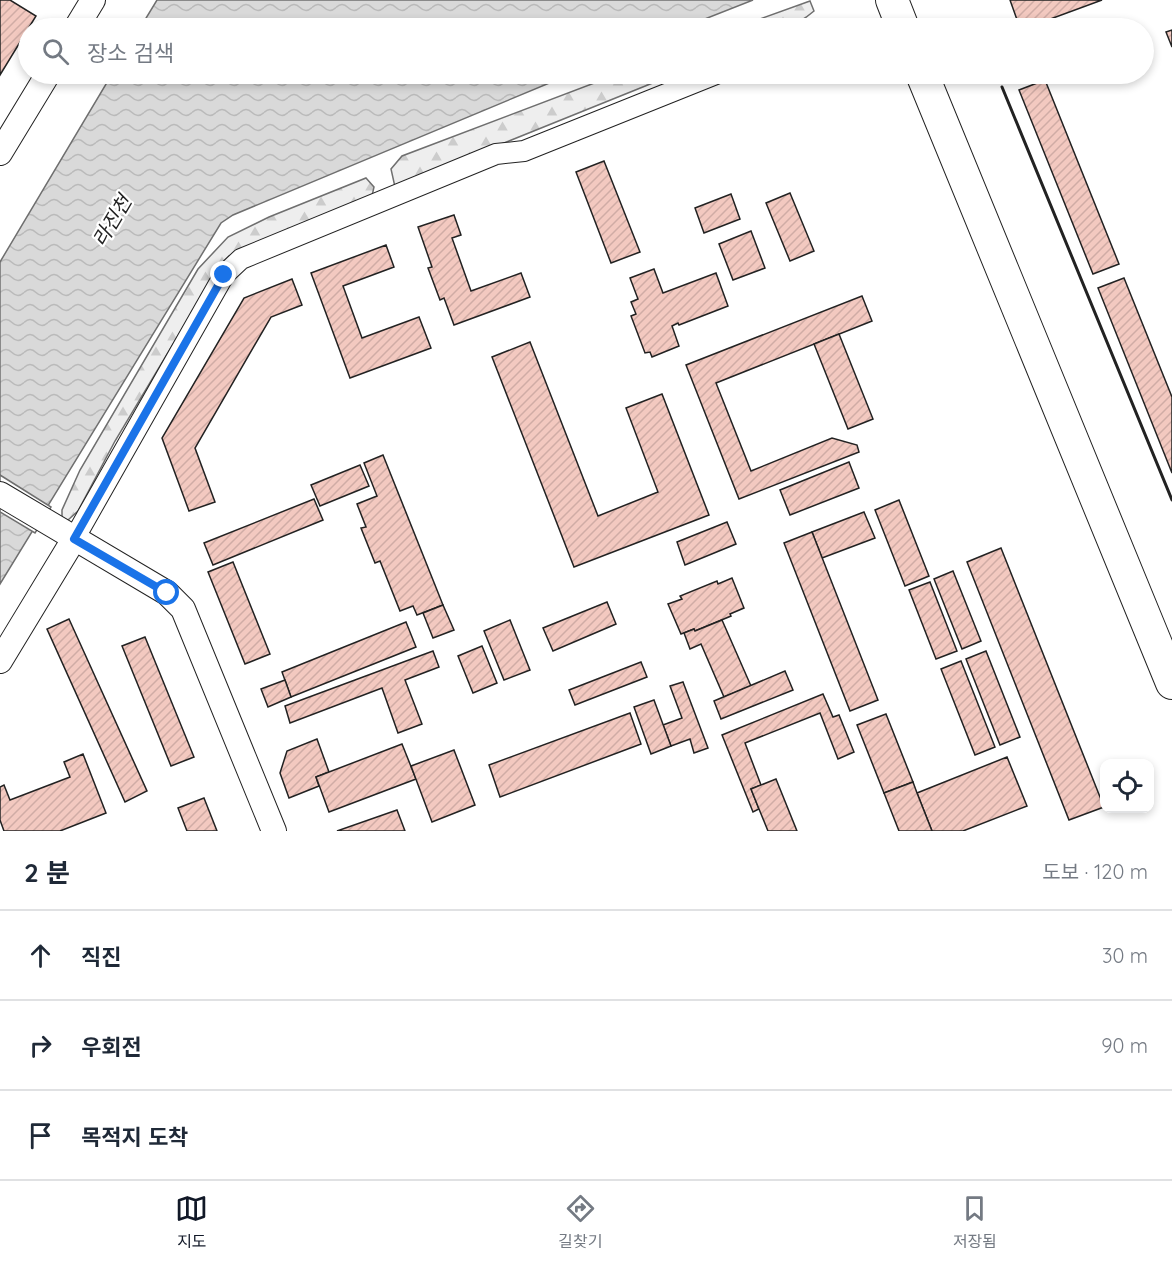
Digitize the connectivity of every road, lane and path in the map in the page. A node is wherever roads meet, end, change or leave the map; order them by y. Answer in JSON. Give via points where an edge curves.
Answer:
{"nodes":[{"id":1,"x":93,"y":0,"type":"edge"},
{"id":2,"x":892,"y":0,"type":"edge"},
{"id":3,"x":82,"y":18,"type":"edge"},
{"id":4,"x":899,"y":18,"type":"edge"},
{"id":5,"x":42,"y":84,"type":"edge"},
{"id":6,"x":691,"y":84,"type":"edge"},
{"id":7,"x":926,"y":84,"type":"edge"},
{"id":8,"x":0,"y":153,"type":"edge"},
{"id":9,"x":0,"y":494,"type":"edge"},
{"id":10,"x":74,"y":539,"type":"junction"},
{"id":11,"x":0,"y":661,"type":"edge"},
{"id":12,"x":1172,"y":683,"type":"edge"},
{"id":13,"x":274,"y":831,"type":"edge"}],
"edges":[{"from":1,"to":3,"type":"street"},
{"from":2,"to":4,"type":"highway"},
{"from":5,"to":8,"type":"street"},
{"from":6,"to":10,"type":"street","via":[[524,151],[496,154],[241,259],[224,275]]},
{"from":7,"to":12,"type":"highway"},
{"from":9,"to":10,"type":"street"},
{"from":10,"to":11,"type":"street"},
{"from":10,"to":13,"type":"street","via":[[167,593],[183,609]]}]}
